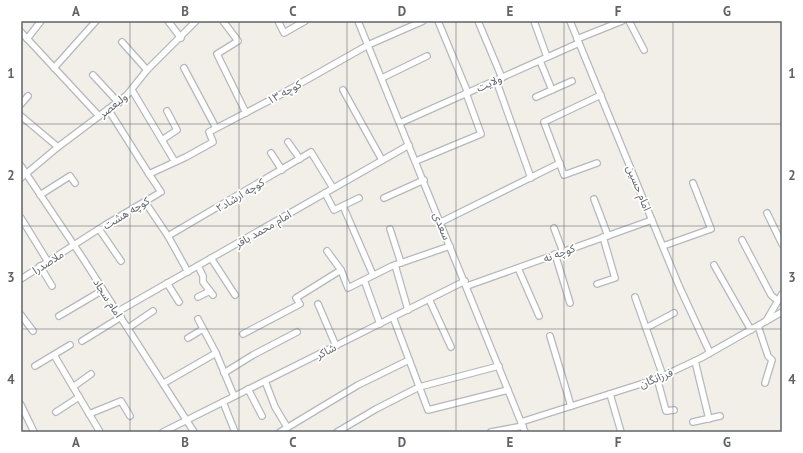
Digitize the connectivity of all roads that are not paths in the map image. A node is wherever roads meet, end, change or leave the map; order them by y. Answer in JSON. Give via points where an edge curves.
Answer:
{"nodes":[{"id":1,"x":41,"y":21,"type":"edge"},
{"id":2,"x":96,"y":21,"type":"edge"},
{"id":3,"x":168,"y":21,"type":"edge"},
{"id":4,"x":196,"y":21,"type":"edge"},
{"id":5,"x":223,"y":21,"type":"edge"},
{"id":6,"x":278,"y":21,"type":"edge"},
{"id":7,"x":305,"y":21,"type":"edge"},
{"id":8,"x":358,"y":21,"type":"edge"},
{"id":9,"x":422,"y":21,"type":"edge"},
{"id":10,"x":438,"y":21,"type":"edge"},
{"id":11,"x":478,"y":21,"type":"edge"},
{"id":12,"x":534,"y":21,"type":"edge"},
{"id":13,"x":570,"y":21,"type":"edge"},
{"id":14,"x":622,"y":21,"type":"edge"},
{"id":15,"x":629,"y":21,"type":"edge"},
{"id":16,"x":21,"y":32,"type":"edge"},
{"id":17,"x":27,"y":38,"type":"junction"},
{"id":18,"x":181,"y":38,"type":"junction"},
{"id":19,"x":578,"y":41,"type":"junction"},
{"id":20,"x":122,"y":42,"type":"dead end"},
{"id":21,"x":368,"y":45,"type":"junction"},
{"id":22,"x":644,"y":50,"type":"dead end"},
{"id":23,"x":427,"y":56,"type":"dead end"},
{"id":24,"x":548,"y":57,"type":"junction"},
{"id":25,"x":540,"y":60,"type":"junction"},
{"id":26,"x":54,"y":68,"type":"junction"},
{"id":27,"x":184,"y":68,"type":"dead end"},
{"id":28,"x":147,"y":70,"type":"junction"},
{"id":29,"x":93,"y":75,"type":"dead end"},
{"id":30,"x":382,"y":78,"type":"junction"},
{"id":31,"x":499,"y":79,"type":"junction"},
{"id":32,"x":572,"y":81,"type":"dead end"},
{"id":33,"x":132,"y":90,"type":"junction"},
{"id":34,"x":343,"y":90,"type":"dead end"},
{"id":35,"x":552,"y":90,"type":"junction"},
{"id":36,"x":467,"y":93,"type":"junction"},
{"id":37,"x":601,"y":95,"type":"junction"},
{"id":38,"x":28,"y":96,"type":"dead end"},
{"id":39,"x":536,"y":97,"type":"dead end"},
{"id":40,"x":118,"y":102,"type":"junction"},
{"id":41,"x":21,"y":104,"type":"edge"},
{"id":42,"x":108,"y":109,"type":"junction"},
{"id":43,"x":167,"y":111,"type":"dead end"},
{"id":44,"x":246,"y":113,"type":"junction"},
{"id":45,"x":21,"y":116,"type":"edge"},
{"id":46,"x":98,"y":116,"type":"junction"},
{"id":47,"x":400,"y":123,"type":"junction"},
{"id":48,"x":216,"y":128,"type":"junction"},
{"id":49,"x":162,"y":140,"type":"junction"},
{"id":50,"x":288,"y":142,"type":"dead end"},
{"id":51,"x":409,"y":145,"type":"junction"},
{"id":52,"x":58,"y":147,"type":"junction"},
{"id":53,"x":271,"y":153,"type":"dead end"},
{"id":54,"x":300,"y":159,"type":"junction"},
{"id":55,"x":382,"y":160,"type":"junction"},
{"id":56,"x":416,"y":161,"type":"junction"},
{"id":57,"x":175,"y":162,"type":"junction"},
{"id":58,"x":560,"y":163,"type":"junction"},
{"id":59,"x":597,"y":163,"type":"dead end"},
{"id":60,"x":21,"y":166,"type":"edge"},
{"id":61,"x":282,"y":170,"type":"junction"},
{"id":62,"x":27,"y":174,"type":"junction"},
{"id":63,"x":149,"y":174,"type":"junction"},
{"id":64,"x":21,"y":178,"type":"edge"},
{"id":65,"x":531,"y":178,"type":"junction"},
{"id":66,"x":424,"y":180,"type":"junction"},
{"id":67,"x":74,"y":183,"type":"dead end"},
{"id":68,"x":693,"y":183,"type":"dead end"},
{"id":69,"x":333,"y":188,"type":"junction"},
{"id":70,"x":325,"y":193,"type":"junction"},
{"id":71,"x":40,"y":195,"type":"junction"},
{"id":72,"x":359,"y":198,"type":"dead end"},
{"id":73,"x":384,"y":198,"type":"dead end"},
{"id":74,"x":594,"y":199,"type":"dead end"},
{"id":75,"x":145,"y":202,"type":"junction"},
{"id":76,"x":343,"y":206,"type":"junction"},
{"id":77,"x":767,"y":213,"type":"dead end"},
{"id":78,"x":21,"y":218,"type":"edge"},
{"id":79,"x":652,"y":220,"type":"junction"},
{"id":80,"x":440,"y":222,"type":"junction"},
{"id":81,"x":554,"y":228,"type":"dead end"},
{"id":82,"x":99,"y":229,"type":"junction"},
{"id":83,"x":390,"y":229,"type":"dead end"},
{"id":84,"x":168,"y":236,"type":"junction"},
{"id":85,"x":606,"y":237,"type":"junction"},
{"id":86,"x":742,"y":240,"type":"dead end"},
{"id":87,"x":782,"y":244,"type":"edge"},
{"id":88,"x":74,"y":245,"type":"junction"},
{"id":89,"x":450,"y":246,"type":"junction"},
{"id":90,"x":663,"y":246,"type":"junction"},
{"id":91,"x":327,"y":251,"type":"dead end"},
{"id":92,"x":563,"y":252,"type":"junction"},
{"id":93,"x":555,"y":254,"type":"junction"},
{"id":94,"x":211,"y":258,"type":"junction"},
{"id":95,"x":121,"y":261,"type":"dead end"},
{"id":96,"x":48,"y":262,"type":"junction"},
{"id":97,"x":398,"y":264,"type":"junction"},
{"id":98,"x":714,"y":265,"type":"dead end"},
{"id":99,"x":40,"y":266,"type":"junction"},
{"id":100,"x":198,"y":266,"type":"junction"},
{"id":101,"x":518,"y":268,"type":"junction"},
{"id":102,"x":341,"y":270,"type":"junction"},
{"id":103,"x":188,"y":272,"type":"junction"},
{"id":104,"x":373,"y":275,"type":"junction"},
{"id":105,"x":21,"y":278,"type":"edge"},
{"id":106,"x":364,"y":280,"type":"junction"},
{"id":107,"x":167,"y":283,"type":"junction"},
{"id":108,"x":466,"y":284,"type":"junction"},
{"id":109,"x":597,"y":284,"type":"dead end"},
{"id":110,"x":52,"y":286,"type":"dead end"},
{"id":111,"x":102,"y":290,"type":"junction"},
{"id":112,"x":782,"y":294,"type":"edge"},
{"id":113,"x":235,"y":295,"type":"dead end"},
{"id":114,"x":198,"y":297,"type":"dead end"},
{"id":115,"x":635,"y":297,"type":"dead end"},
{"id":116,"x":429,"y":299,"type":"junction"},
{"id":117,"x":778,"y":301,"type":"junction"},
{"id":118,"x":179,"y":302,"type":"dead end"},
{"id":119,"x":570,"y":303,"type":"dead end"},
{"id":120,"x":318,"y":304,"type":"dead end"},
{"id":121,"x":408,"y":310,"type":"junction"},
{"id":122,"x":153,"y":311,"type":"dead end"},
{"id":123,"x":782,"y":312,"type":"edge"},
{"id":124,"x":674,"y":313,"type":"dead end"},
{"id":125,"x":119,"y":314,"type":"junction"},
{"id":126,"x":21,"y":315,"type":"edge"},
{"id":127,"x":59,"y":316,"type":"dead end"},
{"id":128,"x":539,"y":316,"type":"dead end"},
{"id":129,"x":393,"y":317,"type":"junction"},
{"id":130,"x":198,"y":319,"type":"dead end"},
{"id":131,"x":765,"y":322,"type":"junction"},
{"id":132,"x":380,"y":324,"type":"junction"},
{"id":133,"x":758,"y":326,"type":"junction"},
{"id":134,"x":128,"y":328,"type":"junction"},
{"id":135,"x":203,"y":328,"type":"junction"},
{"id":136,"x":646,"y":328,"type":"junction"},
{"id":137,"x":751,"y":330,"type":"junction"},
{"id":138,"x":33,"y":331,"type":"dead end"},
{"id":139,"x":297,"y":332,"type":"dead end"},
{"id":140,"x":243,"y":334,"type":"dead end"},
{"id":141,"x":550,"y":336,"type":"dead end"},
{"id":142,"x":188,"y":338,"type":"dead end"},
{"id":143,"x":82,"y":341,"type":"dead end"},
{"id":144,"x":70,"y":345,"type":"dead end"},
{"id":145,"x":336,"y":346,"type":"junction"},
{"id":146,"x":451,"y":347,"type":"dead end"},
{"id":147,"x":216,"y":353,"type":"junction"},
{"id":148,"x":710,"y":353,"type":"junction"},
{"id":149,"x":54,"y":355,"type":"junction"},
{"id":150,"x":409,"y":360,"type":"junction"},
{"id":151,"x":695,"y":361,"type":"junction"},
{"id":152,"x":35,"y":366,"type":"dead end"},
{"id":153,"x":499,"y":366,"type":"junction"},
{"id":154,"x":224,"y":373,"type":"junction"},
{"id":155,"x":91,"y":374,"type":"dead end"},
{"id":156,"x":663,"y":376,"type":"junction"},
{"id":157,"x":657,"y":378,"type":"junction"},
{"id":158,"x":266,"y":381,"type":"junction"},
{"id":159,"x":765,"y":383,"type":"dead end"},
{"id":160,"x":164,"y":384,"type":"junction"},
{"id":161,"x":73,"y":387,"type":"junction"},
{"id":162,"x":419,"y":387,"type":"junction"},
{"id":163,"x":248,"y":389,"type":"junction"},
{"id":164,"x":508,"y":390,"type":"junction"},
{"id":165,"x":610,"y":394,"type":"junction"},
{"id":166,"x":234,"y":396,"type":"junction"},
{"id":167,"x":79,"y":397,"type":"junction"},
{"id":168,"x":223,"y":402,"type":"junction"},
{"id":169,"x":21,"y":405,"type":"edge"},
{"id":170,"x":571,"y":406,"type":"junction"},
{"id":171,"x":674,"y":410,"type":"dead end"},
{"id":172,"x":56,"y":412,"type":"dead end"},
{"id":173,"x":89,"y":414,"type":"junction"},
{"id":174,"x":23,"y":415,"type":"edge"},
{"id":175,"x":130,"y":416,"type":"dead end"},
{"id":176,"x":262,"y":416,"type":"dead end"},
{"id":177,"x":720,"y":416,"type":"dead end"},
{"id":178,"x":709,"y":419,"type":"junction"},
{"id":179,"x":187,"y":420,"type":"junction"},
{"id":180,"x":693,"y":422,"type":"dead end"},
{"id":181,"x":522,"y":424,"type":"junction"},
{"id":182,"x":287,"y":427,"type":"junction"},
{"id":183,"x":167,"y":431,"type":"edge"},
{"id":184,"x":34,"y":432,"type":"edge"},
{"id":185,"x":100,"y":432,"type":"edge"},
{"id":186,"x":194,"y":432,"type":"edge"},
{"id":187,"x":235,"y":432,"type":"edge"},
{"id":188,"x":280,"y":432,"type":"edge"},
{"id":189,"x":337,"y":432,"type":"edge"},
{"id":190,"x":491,"y":432,"type":"edge"},
{"id":191,"x":525,"y":432,"type":"edge"},
{"id":192,"x":621,"y":432,"type":"edge"}],
"edges":[{"from":1,"to":17,"type":"street"},
{"from":2,"to":26,"type":"street"},
{"from":3,"to":18,"type":"street"},
{"from":4,"to":18,"type":"street","name":"ولیعصر"},
{"from":5,"to":44,"type":"street","via":[[238,41],[217,54]]},
{"from":6,"to":7,"type":"street","via":[[284,33]]},
{"from":8,"to":21,"type":"street","name":"سعدی"},
{"from":9,"to":21,"type":"street","name":"کوچه ۱۳"},
{"from":10,"to":36,"type":"street"},
{"from":11,"to":31,"type":"street"},
{"from":12,"to":24,"type":"street"},
{"from":13,"to":19,"type":"street","name":"امام حسین"},
{"from":14,"to":19,"type":"street","name":"ولایت"},
{"from":15,"to":22,"type":"street"},
{"from":16,"to":17,"type":"street"},
{"from":17,"to":26,"type":"street"},
{"from":18,"to":28,"type":"street","name":"ولیعصر"},
{"from":19,"to":24,"type":"street","name":"ولایت"},
{"from":19,"to":37,"type":"street","name":"امام حسین"},
{"from":20,"to":28,"type":"street"},
{"from":21,"to":30,"type":"street","name":"سعدی"},
{"from":21,"to":44,"type":"street","name":"کوچه ۱۳"},
{"from":23,"to":30,"type":"street"},
{"from":24,"to":25,"type":"street","name":"ولایت"},
{"from":25,"to":31,"type":"street","name":"ولایت"},
{"from":25,"to":35,"type":"street"},
{"from":26,"to":46,"type":"street"},
{"from":27,"to":48,"type":"street"},
{"from":28,"to":33,"type":"street","name":"ولیعصر"},
{"from":29,"to":40,"type":"street"},
{"from":30,"to":47,"type":"street","name":"سعدی"},
{"from":31,"to":36,"type":"street","name":"ولایت"},
{"from":31,"to":65,"type":"street"},
{"from":32,"to":35,"type":"street"},
{"from":33,"to":40,"type":"street","name":"ولیعصر"},
{"from":33,"to":49,"type":"street"},
{"from":34,"to":55,"type":"street"},
{"from":35,"to":39,"type":"street"},
{"from":36,"to":47,"type":"street","name":"ولایت"},
{"from":36,"to":56,"type":"street","via":[[481,134]]},
{"from":37,"to":58,"type":"street","via":[[544,122]]},
{"from":37,"to":79,"type":"street","name":"امام حسین"},
{"from":38,"to":41,"type":"street"},
{"from":40,"to":42,"type":"street","name":"ولیعصر"},
{"from":42,"to":46,"type":"street","name":"ولیعصر"},
{"from":42,"to":63,"type":"street"},
{"from":43,"to":49,"type":"street","via":[[177,130]]},
{"from":44,"to":48,"type":"street","name":"کوچه ۱۳"},
{"from":45,"to":52,"type":"street"},
{"from":46,"to":52,"type":"street","name":"ولیعصر"},
{"from":47,"to":51,"type":"street","name":"سعدی"},
{"from":48,"to":57,"type":"street","via":[[209,132],[213,142]]},
{"from":49,"to":57,"type":"street"},
{"from":50,"to":54,"type":"street"},
{"from":51,"to":55,"type":"street","name":"امام محمد باقر"},
{"from":51,"to":56,"type":"street","name":"سعدی"},
{"from":52,"to":62,"type":"street","name":"ولیعصر"},
{"from":53,"to":61,"type":"street"},
{"from":54,"to":61,"type":"street","name":"کوچه ارشاد۲"},
{"from":54,"to":69,"type":"street","name":"کوچه ارشاد۲","via":[[311,152]]},
{"from":55,"to":69,"type":"street","name":"امام محمد باقر"},
{"from":56,"to":66,"type":"street","name":"سعدی"},
{"from":57,"to":63,"type":"street"},
{"from":58,"to":59,"type":"street","via":[[564,175]]},
{"from":58,"to":65,"type":"street"},
{"from":60,"to":62,"type":"street","name":"امام سجاد"},
{"from":61,"to":84,"type":"street","name":"کوچه ارشاد۲"},
{"from":62,"to":64,"type":"street","name":"ولیعصر"},
{"from":62,"to":71,"type":"street","name":"امام سجاد"},
{"from":63,"to":75,"type":"street","name":"کوچه هشت","via":[[161,192]]},
{"from":65,"to":80,"type":"street"},
{"from":66,"to":73,"type":"street"},
{"from":66,"to":80,"type":"street","name":"سعدی"},
{"from":67,"to":71,"type":"street","via":[[70,176]]},
{"from":68,"to":90,"type":"street","via":[[711,229]]},
{"from":69,"to":70,"type":"street","name":"امام محمد باقر"},
{"from":70,"to":76,"type":"street","via":[[334,210]]},
{"from":70,"to":94,"type":"street","name":"امام محمد باقر"},
{"from":71,"to":88,"type":"street","name":"امام سجاد"},
{"from":72,"to":76,"type":"street"},
{"from":74,"to":85,"type":"street"},
{"from":75,"to":82,"type":"street","name":"کوچه هشت"},
{"from":75,"to":84,"type":"street"},
{"from":76,"to":104,"type":"street"},
{"from":77,"to":87,"type":"street"},
{"from":78,"to":96,"type":"street"},
{"from":79,"to":85,"type":"street","name":"کوچه نه"},
{"from":79,"to":90,"type":"street","name":"امام حسین"},
{"from":80,"to":89,"type":"street","name":"سعدی"},
{"from":81,"to":92,"type":"street"},
{"from":82,"to":88,"type":"street","name":"کوچه هشت"},
{"from":82,"to":95,"type":"street"},
{"from":83,"to":97,"type":"street"},
{"from":84,"to":103,"type":"street"},
{"from":85,"to":92,"type":"street","name":"کوچه نه"},
{"from":85,"to":109,"type":"street","via":[[615,278]]},
{"from":86,"to":117,"type":"street","via":[[770,295]]},
{"from":88,"to":96,"type":"street","name":"ملاصدرا"},
{"from":88,"to":111,"type":"street","name":"امام سجاد"},
{"from":89,"to":97,"type":"street"},
{"from":89,"to":108,"type":"street","name":"سعدی"},
{"from":90,"to":148,"type":"street","name":"امام حسین"},
{"from":91,"to":102,"type":"street"},
{"from":92,"to":93,"type":"street","name":"کوچه نه"},
{"from":93,"to":101,"type":"street","name":"کوچه نه"},
{"from":93,"to":119,"type":"street"},
{"from":94,"to":100,"type":"street","name":"امام محمد باقر"},
{"from":94,"to":113,"type":"street"},
{"from":96,"to":99,"type":"street","name":"ملاصدرا"},
{"from":97,"to":104,"type":"street"},
{"from":97,"to":121,"type":"street"},
{"from":98,"to":137,"type":"street"},
{"from":99,"to":105,"type":"street","name":"ملاصدرا"},
{"from":99,"to":110,"type":"street"},
{"from":100,"to":103,"type":"street","name":"امام محمد باقر"},
{"from":100,"to":114,"type":"street","via":[[204,276],[203,282],[211,293]]},
{"from":101,"to":108,"type":"street","name":"کوچه نه"},
{"from":101,"to":128,"type":"street"},
{"from":102,"to":106,"type":"street","via":[[348,288]]},
{"from":102,"to":140,"type":"street","via":[[296,298],[300,304]]},
{"from":103,"to":107,"type":"street","name":"امام محمد باقر"},
{"from":104,"to":106,"type":"street"},
{"from":106,"to":132,"type":"street"},
{"from":107,"to":118,"type":"street"},
{"from":107,"to":125,"type":"street","name":"امام محمد باقر"},
{"from":108,"to":116,"type":"street","name":"شاکر"},
{"from":108,"to":153,"type":"street","name":"سعدی"},
{"from":111,"to":125,"type":"street","name":"امام سجاد"},
{"from":111,"to":127,"type":"street"},
{"from":112,"to":117,"type":"street"},
{"from":115,"to":136,"type":"street"},
{"from":116,"to":121,"type":"street","name":"شاکر"},
{"from":116,"to":146,"type":"street"},
{"from":117,"to":131,"type":"street"},
{"from":120,"to":145,"type":"street"},
{"from":121,"to":129,"type":"street","name":"شاکر"},
{"from":122,"to":134,"type":"street"},
{"from":123,"to":131,"type":"street","name":"فرزانگان"},
{"from":124,"to":136,"type":"street"},
{"from":125,"to":134,"type":"street","name":"امام سجاد"},
{"from":125,"to":143,"type":"street","name":"امام محمد باقر"},
{"from":126,"to":138,"type":"street"},
{"from":129,"to":132,"type":"street","name":"شاکر"},
{"from":129,"to":150,"type":"street"},
{"from":130,"to":135,"type":"street"},
{"from":131,"to":133,"type":"street","name":"فرزانگان"},
{"from":132,"to":145,"type":"street","name":"شاکر"},
{"from":133,"to":137,"type":"street","name":"فرزانگان"},
{"from":133,"to":159,"type":"street","via":[[768,356],[772,360]]},
{"from":134,"to":160,"type":"street","name":"امام سجاد"},
{"from":135,"to":142,"type":"street"},
{"from":135,"to":147,"type":"street"},
{"from":136,"to":156,"type":"street"},
{"from":137,"to":148,"type":"street","name":"فرزانگان"},
{"from":139,"to":154,"type":"street"},
{"from":141,"to":170,"type":"street"},
{"from":144,"to":149,"type":"street"},
{"from":145,"to":158,"type":"street","name":"شاکر"},
{"from":147,"to":154,"type":"street"},
{"from":147,"to":160,"type":"street"},
{"from":148,"to":151,"type":"street","name":"فرزانگان"},
{"from":149,"to":152,"type":"street"},
{"from":149,"to":161,"type":"street"},
{"from":150,"to":162,"type":"street"},
{"from":150,"to":182,"type":"street","via":[[358,385]]},
{"from":151,"to":156,"type":"street","name":"فرزانگان"},
{"from":151,"to":178,"type":"street"},
{"from":153,"to":162,"type":"street"},
{"from":153,"to":164,"type":"street","name":"سعدی"},
{"from":154,"to":166,"type":"street"},
{"from":155,"to":161,"type":"street"},
{"from":156,"to":157,"type":"street","name":"فرزانگان"},
{"from":157,"to":165,"type":"street","name":"فرزانگان"},
{"from":157,"to":171,"type":"street","via":[[666,411]]},
{"from":158,"to":163,"type":"street","name":"شاکر"},
{"from":158,"to":182,"type":"street","via":[[275,407]]},
{"from":160,"to":179,"type":"street","name":"امام سجاد"},
{"from":161,"to":167,"type":"street"},
{"from":162,"to":164,"type":"street","via":[[428,410]]},
{"from":162,"to":189,"type":"street"},
{"from":163,"to":166,"type":"street","name":"شاکر"},
{"from":163,"to":176,"type":"street"},
{"from":164,"to":181,"type":"street","name":"سعدی"},
{"from":165,"to":170,"type":"street","name":"فرزانگان"},
{"from":165,"to":192,"type":"street"},
{"from":166,"to":168,"type":"street","name":"شاکر"},
{"from":167,"to":172,"type":"street"},
{"from":167,"to":173,"type":"street"},
{"from":168,"to":179,"type":"street","name":"شاکر"},
{"from":168,"to":187,"type":"street"},
{"from":169,"to":174,"type":"street"},
{"from":170,"to":181,"type":"street","name":"فرزانگان"},
{"from":173,"to":175,"type":"street","via":[[120,401]]},
{"from":173,"to":185,"type":"street"},
{"from":174,"to":184,"type":"street"},
{"from":177,"to":178,"type":"street"},
{"from":178,"to":180,"type":"street"},
{"from":179,"to":183,"type":"street","name":"شاکر"},
{"from":179,"to":186,"type":"street","name":"امام سجاد"},
{"from":181,"to":190,"type":"street","name":"فرزانگان"},
{"from":181,"to":191,"type":"street","name":"سعدی"},
{"from":182,"to":188,"type":"street"}]}
